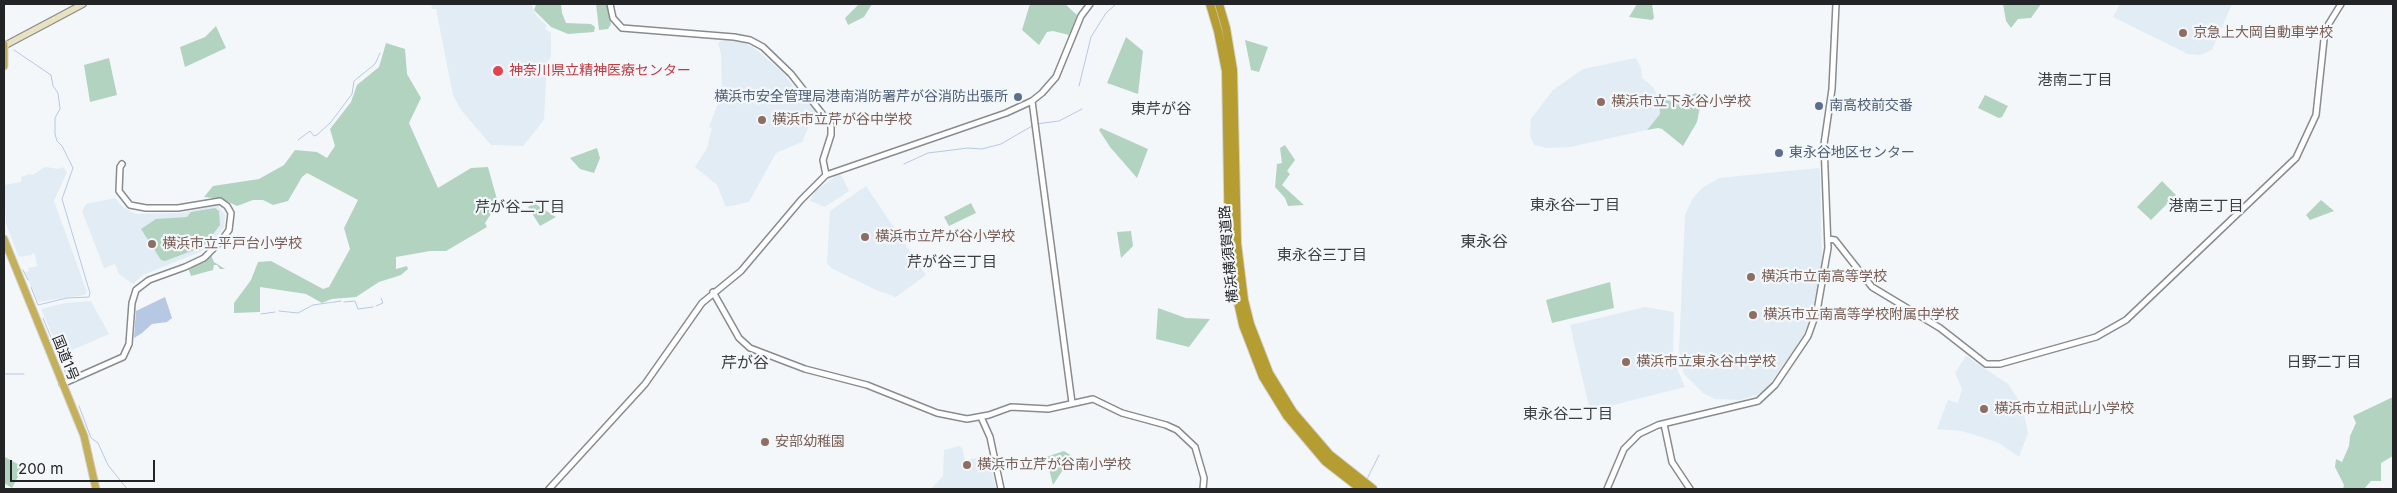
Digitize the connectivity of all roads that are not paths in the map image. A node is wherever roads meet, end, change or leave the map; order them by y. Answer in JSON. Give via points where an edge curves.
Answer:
{"nodes":[{"id":1,"x":83,"y":4,"type":"edge"},
{"id":2,"x":610,"y":4,"type":"edge"},
{"id":3,"x":1090,"y":4,"type":"edge"},
{"id":4,"x":1210,"y":4,"type":"edge"},
{"id":5,"x":1219,"y":4,"type":"edge"},
{"id":6,"x":1836,"y":4,"type":"edge"},
{"id":7,"x":2341,"y":4,"type":"edge"},
{"id":8,"x":4,"y":45,"type":"edge"},
{"id":9,"x":4,"y":66,"type":"edge"},
{"id":10,"x":1032,"y":101,"type":"junction"},
{"id":11,"x":122,"y":164,"type":"dead end"},
{"id":12,"x":826,"y":175,"type":"junction"},
{"id":13,"x":4,"y":239,"type":"edge"},
{"id":14,"x":1828,"y":239,"type":"junction"},
{"id":15,"x":713,"y":292,"type":"junction"},
{"id":16,"x":62,"y":384,"type":"junction"},
{"id":17,"x":1072,"y":403,"type":"junction"},
{"id":18,"x":981,"y":417,"type":"junction"},
{"id":19,"x":1664,"y":424,"type":"junction"},
{"id":20,"x":1328,"y":458,"type":"junction"},
{"id":21,"x":96,"y":489,"type":"edge"},
{"id":22,"x":548,"y":489,"type":"edge"},
{"id":23,"x":1001,"y":489,"type":"edge"},
{"id":24,"x":1203,"y":489,"type":"edge"},
{"id":25,"x":1360,"y":489,"type":"edge"},
{"id":26,"x":1373,"y":489,"type":"edge"},
{"id":27,"x":1607,"y":489,"type":"edge"},
{"id":28,"x":1690,"y":489,"type":"edge"}],
"edges":[{"from":1,"to":8,"type":"main road"},
{"from":2,"to":12,"type":"street","via":[[613,18],[622,28],[734,36],[763,47],[791,74],[832,124],[823,160]]},
{"from":3,"to":10,"type":"street","via":[[1080,16],[1056,78]]},
{"from":4,"to":20,"type":"highway","name":"横浜横須賀道路","via":[[1226,72],[1229,244],[1241,318],[1253,355],[1278,404],[1297,430]]},
{"from":5,"to":20,"type":"highway","name":"横浜横須賀道路","via":[[1233,70],[1237,243],[1244,300],[1257,344],[1276,386]]},
{"from":6,"to":14,"type":"street","via":[[1832,89],[1824,144]]},
{"from":7,"to":14,"type":"street","via":[[2325,30],[2318,103],[2296,158],[2126,320],[2096,337],[2000,364],[1986,364],[1940,328],[1872,287],[1835,240]]},
{"from":8,"to":9,"type":"highway"},
{"from":10,"to":12,"type":"street","via":[[1006,113]]},
{"from":10,"to":17,"type":"street"},
{"from":11,"to":16,"type":"street","via":[[119,191],[130,205],[178,208],[220,201],[231,213],[229,230],[204,258],[149,280],[136,290],[129,344],[123,357]]},
{"from":12,"to":15,"type":"street","via":[[741,271]]},
{"from":13,"to":16,"type":"highway","name":"国道1号"},
{"from":14,"to":19,"type":"street","via":[[1823,284],[1812,328],[1770,391],[1752,404]]},
{"from":15,"to":18,"type":"street","via":[[739,338],[762,354],[867,385],[937,413],[956,418]]},
{"from":15,"to":22,"type":"street","via":[[645,384]]},
{"from":16,"to":21,"type":"highway","name":"国道1号","via":[[84,436]]},
{"from":17,"to":18,"type":"street","via":[[1048,409],[1011,407]]},
{"from":17,"to":24,"type":"street","via":[[1093,400],[1177,430],[1195,447],[1204,478]]},
{"from":18,"to":23,"type":"street","via":[[990,437]]},
{"from":19,"to":27,"type":"street","via":[[1645,430],[1629,444]]},
{"from":19,"to":28,"type":"street","via":[[1672,462]]},
{"from":20,"to":25,"type":"highway","name":"横浜横須賀道路"},
{"from":20,"to":26,"type":"highway","name":"横浜横須賀道路"}]}
